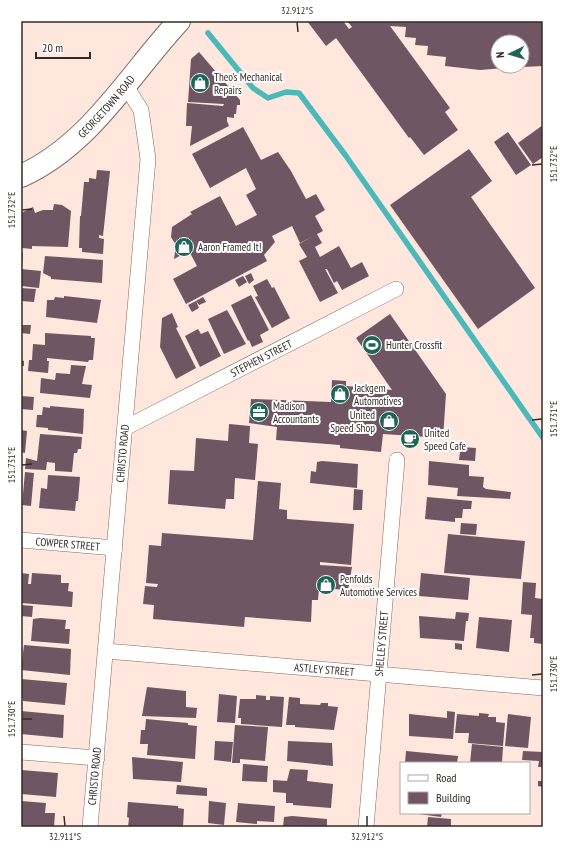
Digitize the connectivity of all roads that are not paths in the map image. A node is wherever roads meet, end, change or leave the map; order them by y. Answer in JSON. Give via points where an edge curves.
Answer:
{"nodes":[{"id":1,"x":177,"y":22,"type":"edge"},
{"id":2,"x":126,"y":86,"type":"junction"},
{"id":3,"x":21,"y":176,"type":"edge"},
{"id":4,"x":396,"y":289,"type":"dead end"},
{"id":5,"x":125,"y":428,"type":"junction"},
{"id":6,"x":397,"y":460,"type":"dead end"},
{"id":7,"x":21,"y":540,"type":"edge"},
{"id":8,"x":115,"y":548,"type":"junction"},
{"id":9,"x":106,"y":651,"type":"junction"},
{"id":10,"x":379,"y":676,"type":"junction"},
{"id":11,"x":543,"y":688,"type":"edge"},
{"id":12,"x":21,"y":752,"type":"edge"},
{"id":13,"x":96,"y":758,"type":"junction"},
{"id":14,"x":90,"y":827,"type":"edge"},
{"id":15,"x":366,"y":827,"type":"edge"}],
"edges":[{"from":1,"to":2,"type":"street","name":"GEORGETOWN ROAD"},
{"from":2,"to":3,"type":"street","name":"GEORGETOWN ROAD","via":[[86,130],[38,169]]},
{"from":2,"to":5,"type":"street","name":"CHRISTO ROAD","via":[[141,110],[148,159]]},
{"from":4,"to":5,"type":"street","name":"STEPHEN STREET"},
{"from":5,"to":8,"type":"street","name":"CHRISTO ROAD"},
{"from":6,"to":10,"type":"street","name":"SHELLEY STREET"},
{"from":7,"to":8,"type":"street","name":"COWPER STREET"},
{"from":8,"to":9,"type":"street","name":"CHRISTO ROAD"},
{"from":9,"to":10,"type":"street","name":"ASTLEY STREET"},
{"from":9,"to":13,"type":"street","name":"CHRISTO ROAD"},
{"from":10,"to":11,"type":"street","name":"ASTLEY STREET"},
{"from":10,"to":15,"type":"street","name":"SHELLEY STREET"},
{"from":12,"to":13,"type":"street"},
{"from":13,"to":14,"type":"street","name":"CHRISTO ROAD"}]}
